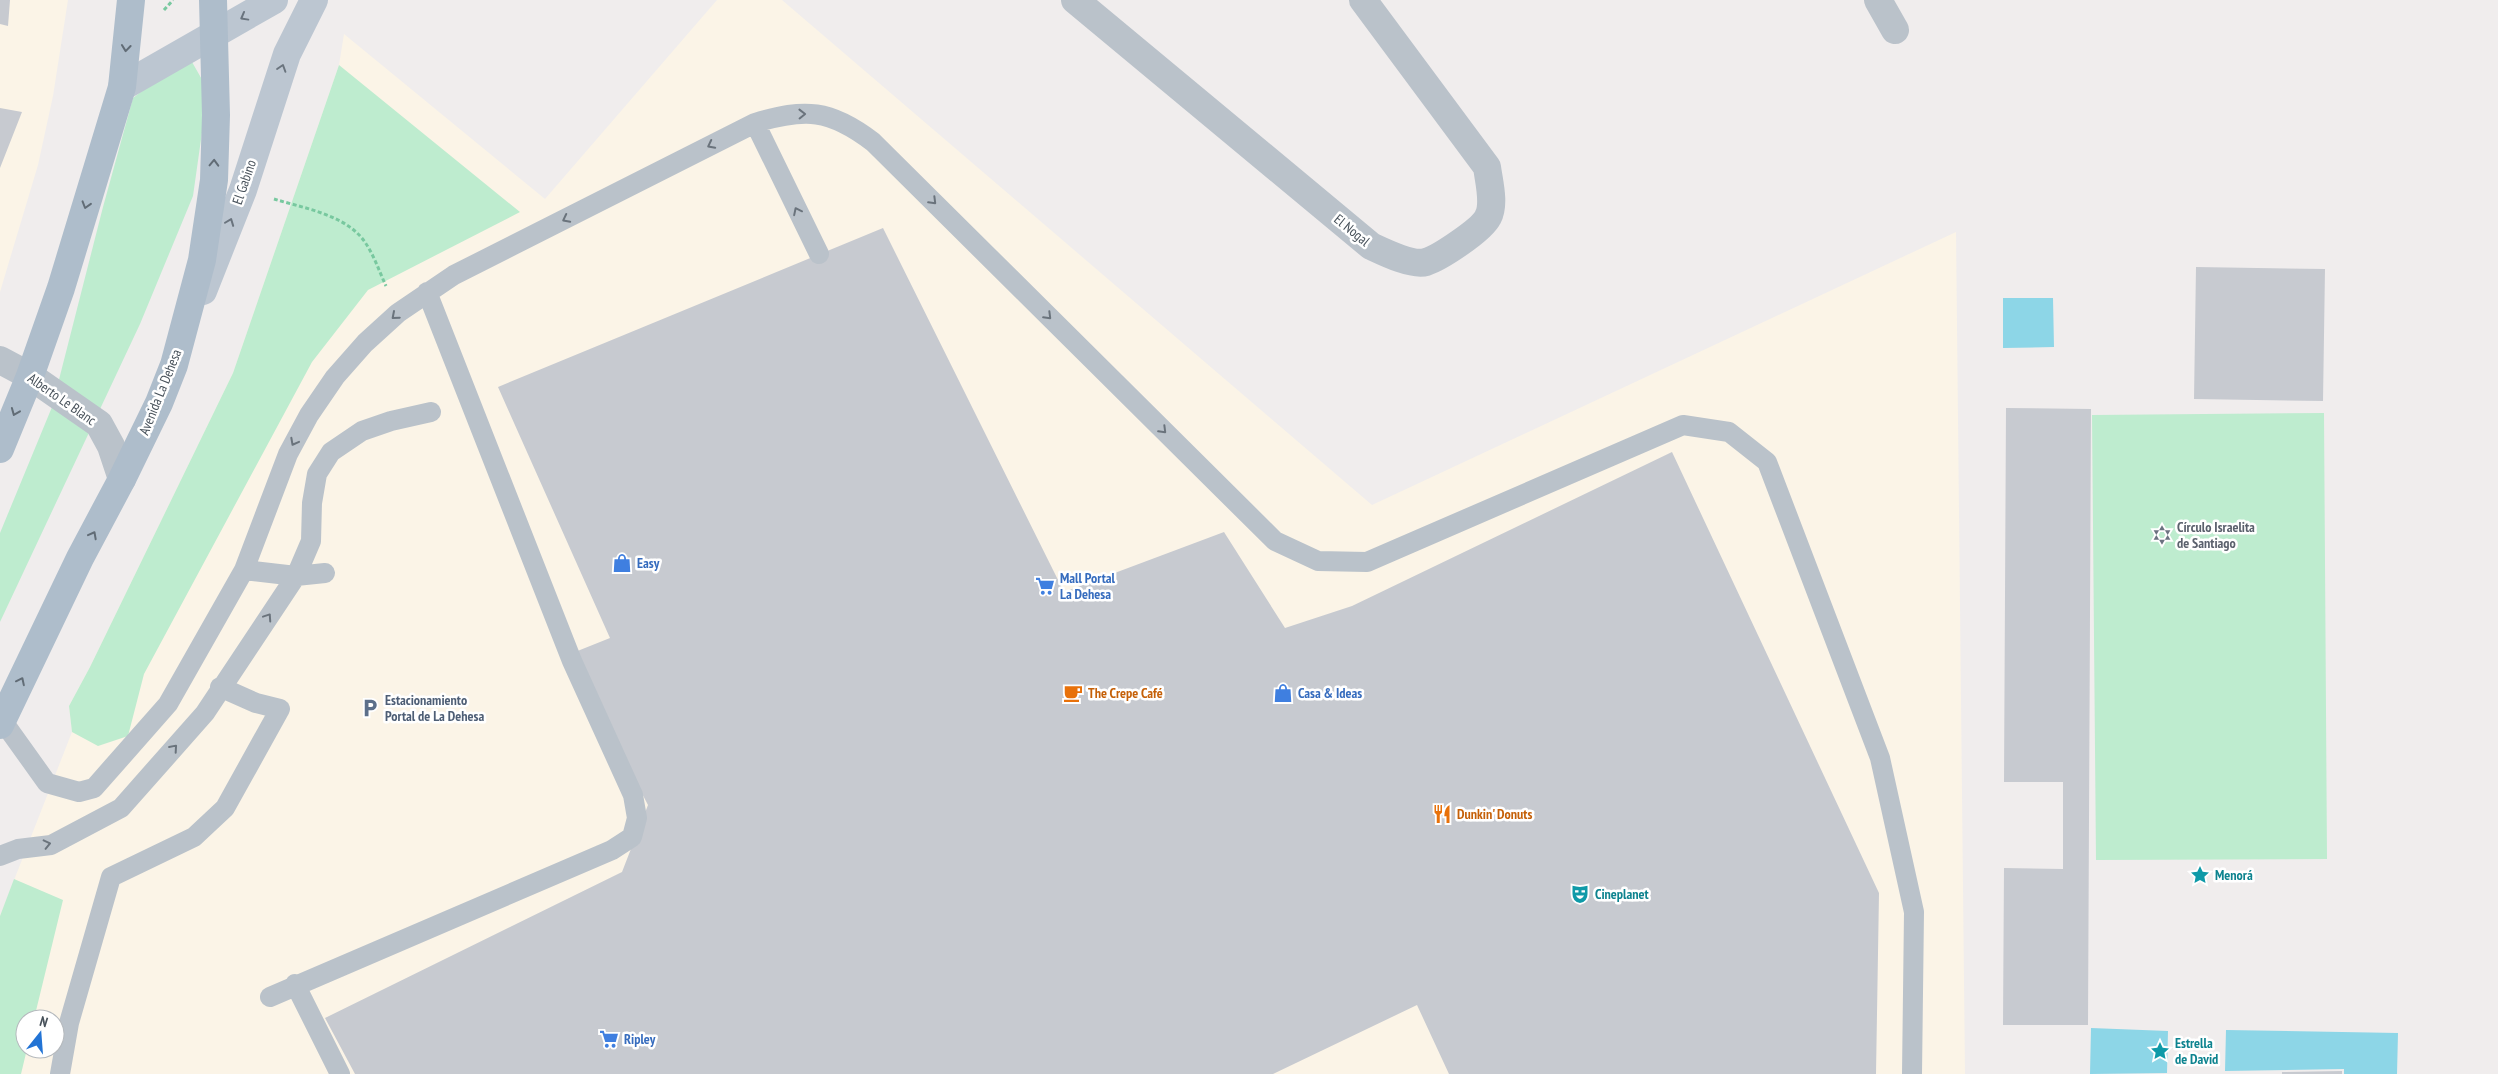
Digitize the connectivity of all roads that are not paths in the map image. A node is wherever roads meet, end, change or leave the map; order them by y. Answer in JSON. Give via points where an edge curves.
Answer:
{"nodes":[{"id":1,"x":131,"y":0,"type":"edge"},
{"id":2,"x":212,"y":0,"type":"edge"},
{"id":3,"x":274,"y":0,"type":"edge"},
{"id":4,"x":314,"y":0,"type":"edge"},
{"id":5,"x":1075,"y":0,"type":"edge"},
{"id":6,"x":1363,"y":0,"type":"edge"},
{"id":7,"x":1878,"y":0,"type":"edge"},
{"id":8,"x":1895,"y":30,"type":"dead end"},
{"id":9,"x":214,"y":34,"type":"junction"},
{"id":10,"x":122,"y":87,"type":"junction"},
{"id":11,"x":754,"y":123,"type":"junction"},
{"id":12,"x":819,"y":254,"type":"dead end"},
{"id":13,"x":427,"y":292,"type":"junction"},
{"id":14,"x":0,"y":360,"type":"edge"},
{"id":15,"x":174,"y":365,"type":"junction"},
{"id":16,"x":30,"y":376,"type":"junction"},
{"id":17,"x":431,"y":412,"type":"dead end"},
{"id":18,"x":0,"y":449,"type":"edge"},
{"id":19,"x":122,"y":479,"type":"junction"},
{"id":20,"x":244,"y":570,"type":"junction"},
{"id":21,"x":325,"y":573,"type":"dead end"},
{"id":22,"x":296,"y":576,"type":"junction"},
{"id":23,"x":220,"y":687,"type":"junction"},
{"id":24,"x":1,"y":722,"type":"edge"},
{"id":25,"x":0,"y":856,"type":"edge"},
{"id":26,"x":295,"y":984,"type":"junction"},
{"id":27,"x":270,"y":997,"type":"dead end"},
{"id":28,"x":60,"y":1074,"type":"edge"},
{"id":29,"x":340,"y":1074,"type":"edge"},
{"id":30,"x":1912,"y":1074,"type":"edge"}],
"edges":[{"from":1,"to":10,"type":"main road","one_way":true},
{"from":2,"to":9,"type":"main road","name":"Avenida La Dehesa"},
{"from":3,"to":9,"type":"main road","one_way":true},
{"from":15,"to":4,"type":"main road","name":"El Gabino","one_way":true,"via":[[243,190],[287,54]]},
{"from":5,"to":6,"type":"street","name":"El Nogal","via":[[1370,246],[1399,258],[1425,263],[1477,232],[1489,217],[1488,167]]},
{"from":7,"to":8,"type":"street"},
{"from":9,"to":10,"type":"main road"},
{"from":15,"to":9,"type":"main road","name":"Avenida La Dehesa","one_way":true,"via":[[202,260],[214,180]]},
{"from":10,"to":16,"type":"main road","one_way":true,"via":[[61,288]]},
{"from":12,"to":11,"type":"lane","one_way":true},
{"from":11,"to":13,"type":"lane","one_way":true,"via":[[454,275]]},
{"from":11,"to":30,"type":"lane","one_way":true,"via":[[786,114],[810,113],[833,118],[873,142],[1275,541],[1318,561],[1367,562],[1683,425],[1729,432],[1767,462],[1880,758],[1914,912]]},
{"from":13,"to":20,"type":"lane","one_way":true,"via":[[398,313],[365,344],[309,415],[288,454]]},
{"from":13,"to":26,"type":"lane","via":[[572,661],[634,795],[636,818],[632,837],[612,850]]},
{"from":14,"to":16,"type":"street","name":"Alberto Le Blanc"},
{"from":15,"to":19,"type":"main road","name":"Avenida La Dehesa"},
{"from":16,"to":18,"type":"main road","one_way":true},
{"from":16,"to":19,"type":"street","name":"Alberto Le Blanc","via":[[99,424],[111,446]]},
{"from":17,"to":22,"type":"lane","via":[[362,431],[331,452],[317,474],[312,503],[312,541]]},
{"from":24,"to":19,"type":"main road","name":"Avenida La Dehesa","one_way":true},
{"from":20,"to":22,"type":"lane"},
{"from":20,"to":24,"type":"lane","via":[[168,704],[94,788],[79,792],[47,783]]},
{"from":21,"to":22,"type":"lane"},
{"from":23,"to":22,"type":"lane","one_way":true},
{"from":25,"to":23,"type":"lane","one_way":true,"via":[[18,849],[51,845],[121,808],[205,713]]},
{"from":23,"to":28,"type":"lane","via":[[256,703],[280,709],[225,808],[194,837],[111,877],[69,1023]]},
{"from":26,"to":27,"type":"lane"},
{"from":26,"to":29,"type":"lane"}]}
